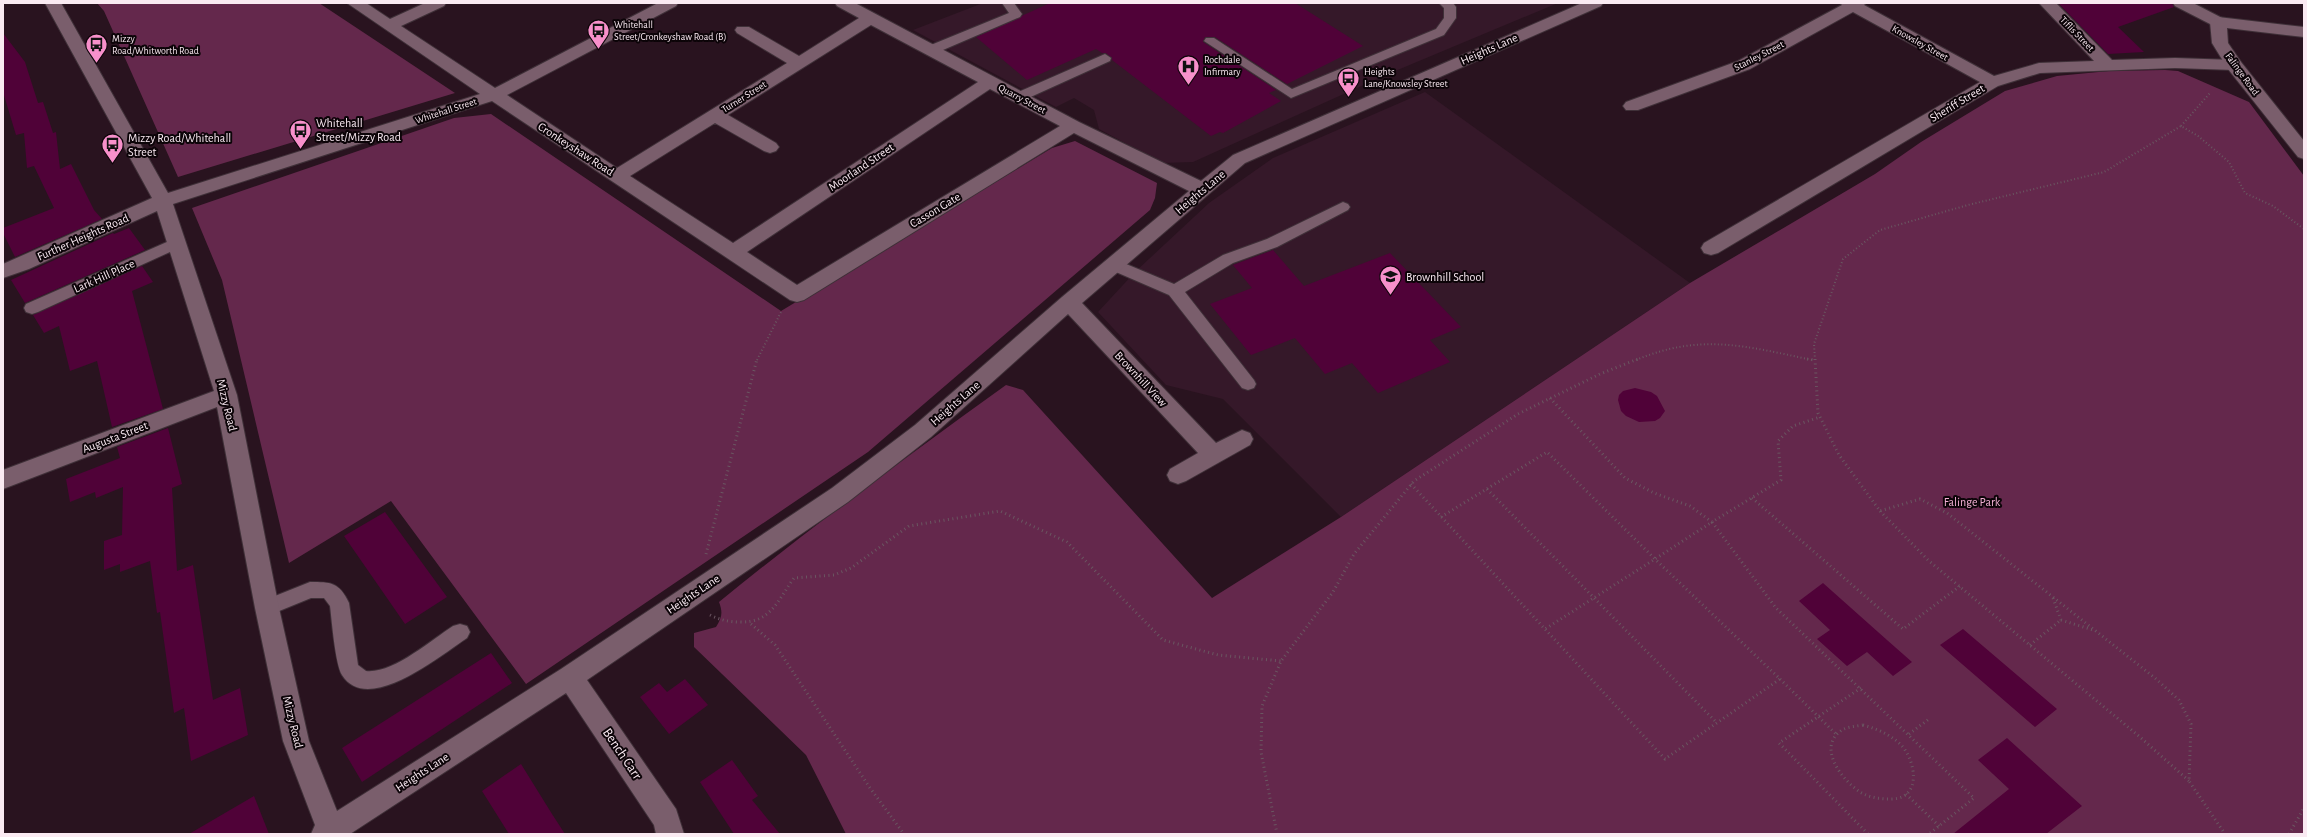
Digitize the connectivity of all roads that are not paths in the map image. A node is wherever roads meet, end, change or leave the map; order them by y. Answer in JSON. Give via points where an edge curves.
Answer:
{"nodes":[{"id":1,"x":53,"y":3,"type":"edge"},
{"id":2,"x":355,"y":3,"type":"edge"},
{"id":3,"x":438,"y":3,"type":"edge"},
{"id":4,"x":639,"y":3,"type":"edge"},
{"id":5,"x":670,"y":3,"type":"edge"},
{"id":6,"x":844,"y":3,"type":"edge"},
{"id":7,"x":1008,"y":3,"type":"edge"},
{"id":8,"x":1445,"y":3,"type":"edge"},
{"id":9,"x":1595,"y":3,"type":"edge"},
{"id":10,"x":2048,"y":3,"type":"edge"},
{"id":11,"x":2182,"y":3,"type":"edge"},
{"id":12,"x":1853,"y":4,"type":"edge"},
{"id":13,"x":654,"y":12,"type":"junction"},
{"id":14,"x":870,"y":18,"type":"junction"},
{"id":15,"x":2218,"y":22,"type":"junction"},
{"id":16,"x":389,"y":26,"type":"junction"},
{"id":17,"x":743,"y":30,"type":"dead end"},
{"id":18,"x":2304,"y":32,"type":"edge"},
{"id":19,"x":1210,"y":41,"type":"dead end"},
{"id":20,"x":931,"y":50,"type":"junction"},
{"id":21,"x":1105,"y":58,"type":"dead end"},
{"id":22,"x":799,"y":63,"type":"junction"},
{"id":23,"x":2106,"y":64,"type":"junction"},
{"id":24,"x":2234,"y":65,"type":"junction"},
{"id":25,"x":989,"y":82,"type":"junction"},
{"id":26,"x":1992,"y":82,"type":"junction"},
{"id":27,"x":494,"y":95,"type":"junction"},
{"id":28,"x":1019,"y":96,"type":"junction"},
{"id":29,"x":1632,"y":106,"type":"dead end"},
{"id":30,"x":715,"y":115,"type":"junction"},
{"id":31,"x":1073,"y":126,"type":"junction"},
{"id":32,"x":770,"y":148,"type":"dead end"},
{"id":33,"x":2304,"y":154,"type":"edge"},
{"id":34,"x":617,"y":176,"type":"junction"},
{"id":35,"x":1203,"y":190,"type":"junction"},
{"id":36,"x":163,"y":201,"type":"junction"},
{"id":37,"x":1343,"y":207,"type":"dead end"},
{"id":38,"x":176,"y":243,"type":"junction"},
{"id":39,"x":1711,"y":248,"type":"dead end"},
{"id":40,"x":732,"y":253,"type":"junction"},
{"id":41,"x":1114,"y":265,"type":"junction"},
{"id":42,"x":3,"y":271,"type":"edge"},
{"id":43,"x":1175,"y":291,"type":"junction"},
{"id":44,"x":796,"y":295,"type":"joint"},
{"id":45,"x":1069,"y":302,"type":"junction"},
{"id":46,"x":32,"y":308,"type":"dead end"},
{"id":47,"x":1248,"y":384,"type":"dead end"},
{"id":48,"x":226,"y":395,"type":"junction"},
{"id":49,"x":1242,"y":439,"type":"dead end"},
{"id":50,"x":1214,"y":455,"type":"junction"},
{"id":51,"x":1178,"y":475,"type":"dead end"},
{"id":52,"x":3,"y":480,"type":"edge"},
{"id":53,"x":267,"y":608,"type":"junction"},
{"id":54,"x":460,"y":632,"type":"dead end"},
{"id":55,"x":570,"y":677,"type":"junction"},
{"id":56,"x":329,"y":833,"type":"edge"},
{"id":57,"x":670,"y":834,"type":"edge"}],
"edges":[{"from":1,"to":36,"type":"street","name":"Mizzy Road"},
{"from":2,"to":16,"type":"street","name":"Cronkeyshaw Road"},
{"from":3,"to":16,"type":"street"},
{"from":4,"to":13,"type":"street"},
{"from":5,"to":13,"type":"street","name":"Whitehall Street"},
{"from":6,"to":14,"type":"street","name":"Quarry Street"},
{"from":7,"to":20,"type":"lane","via":[[1016,14]]},
{"from":8,"to":19,"type":"lane","via":[[1450,7],[1450,18],[1440,32],[1291,94]]},
{"from":9,"to":35,"type":"street","name":"Heights Lane","via":[[1239,159]]},
{"from":10,"to":23,"type":"street","name":"Tiflis Street"},
{"from":11,"to":15,"type":"street"},
{"from":12,"to":26,"type":"street","name":"Knowsley Street"},
{"from":12,"to":29,"type":"street","name":"Stanley Street","via":[[1744,65]]},
{"from":13,"to":27,"type":"street","name":"Whitehall Street"},
{"from":14,"to":20,"type":"street","name":"Quarry Street"},
{"from":14,"to":22,"type":"street","name":"Turner Street"},
{"from":15,"to":18,"type":"street"},
{"from":15,"to":24,"type":"street","name":"Falinge Road","via":[[2220,43]]},
{"from":16,"to":27,"type":"street","name":"Cronkeyshaw Road"},
{"from":17,"to":22,"type":"street"},
{"from":20,"to":25,"type":"street","name":"Quarry Street"},
{"from":21,"to":28,"type":"lane"},
{"from":22,"to":30,"type":"street","name":"Turner Street"},
{"from":23,"to":24,"type":"street","name":"Sheriff Street"},
{"from":23,"to":26,"type":"street","name":"Sheriff Street","via":[[2039,68]]},
{"from":24,"to":33,"type":"street","name":"Falinge Road"},
{"from":25,"to":28,"type":"street","name":"Quarry Street"},
{"from":25,"to":40,"type":"street","name":"Moorland Street"},
{"from":26,"to":39,"type":"street","name":"Sheriff Street"},
{"from":27,"to":34,"type":"street","name":"Cronkeyshaw Road"},
{"from":27,"to":36,"type":"street","name":"Whitehall Street"},
{"from":28,"to":31,"type":"street","name":"Quarry Street"},
{"from":30,"to":32,"type":"street"},
{"from":30,"to":34,"type":"street","name":"Turner Street"},
{"from":31,"to":35,"type":"street","name":"Quarry Street"},
{"from":31,"to":44,"type":"street","name":"Casson Gate"},
{"from":34,"to":40,"type":"street","name":"Cronkeyshaw Road"},
{"from":35,"to":41,"type":"street","name":"Heights Lane"},
{"from":36,"to":38,"type":"street","name":"Mizzy Road"},
{"from":36,"to":42,"type":"street","name":"Further Heights Road"},
{"from":37,"to":43,"type":"lane","via":[[1272,242],[1228,259]]},
{"from":38,"to":46,"type":"lane","name":"Lark Hill Place"},
{"from":38,"to":48,"type":"street","name":"Mizzy Road"},
{"from":40,"to":44,"type":"street","name":"Cronkeyshaw Road"},
{"from":41,"to":43,"type":"lane"},
{"from":41,"to":45,"type":"street","name":"Heights Lane"},
{"from":43,"to":47,"type":"lane"},
{"from":45,"to":50,"type":"street","name":"Brownhill View"},
{"from":45,"to":55,"type":"street","name":"Heights Lane","via":[[923,431],[840,495]]},
{"from":48,"to":52,"type":"street","name":"Augusta Street"},
{"from":48,"to":53,"type":"street","name":"Mizzy Road"},
{"from":49,"to":50,"type":"street"},
{"from":50,"to":51,"type":"street"},
{"from":53,"to":54,"type":"lane","via":[[310,590],[329,590],[339,603],[348,669],[356,677],[370,680],[384,678],[401,670]]},
{"from":53,"to":56,"type":"street","name":"Mizzy Road","via":[[296,741]]},
{"from":55,"to":56,"type":"street","name":"Heights Lane"},
{"from":55,"to":57,"type":"street","name":"Bench Carr","via":[[666,819]]}]}
